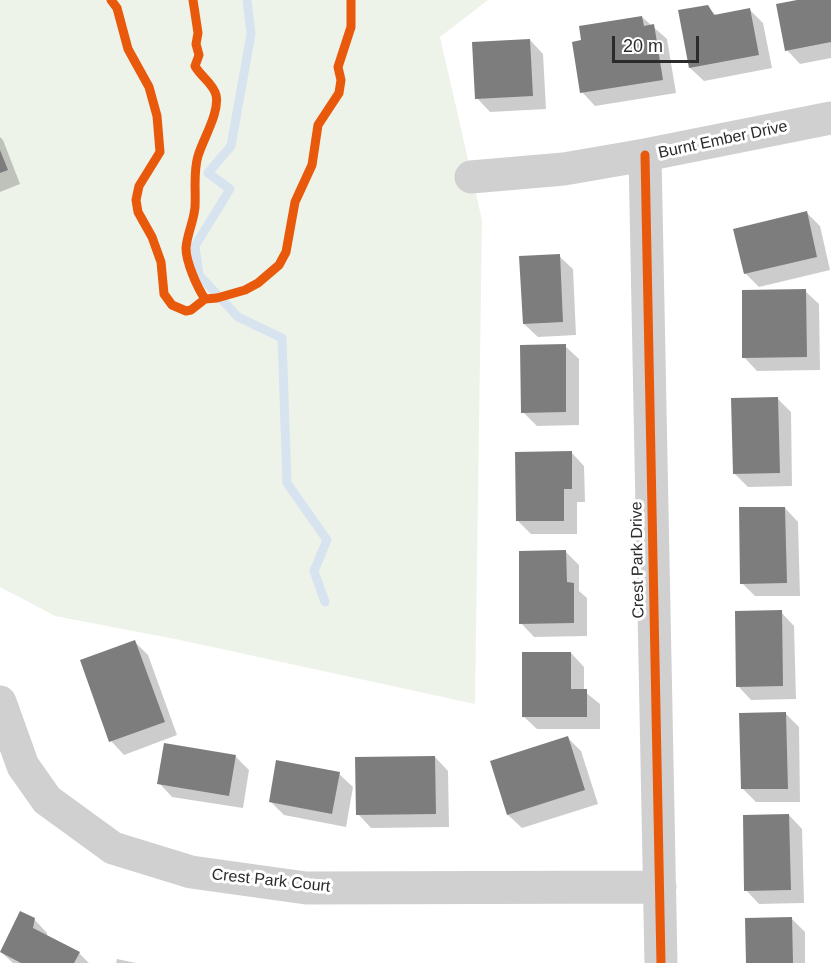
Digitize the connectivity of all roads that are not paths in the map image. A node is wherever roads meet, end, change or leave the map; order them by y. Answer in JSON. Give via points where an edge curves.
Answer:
{"nodes":[{"id":1,"x":831,"y":118,"type":"edge"},
{"id":2,"x":645,"y":156,"type":"junction"},
{"id":3,"x":471,"y":177,"type":"dead end"},
{"id":4,"x":0,"y":702,"type":"edge"},
{"id":5,"x":660,"y":887,"type":"junction"},
{"id":6,"x":661,"y":963,"type":"edge"}],
"edges":[{"from":1,"to":2,"type":"street","name":"Burnt Ember Drive"},
{"from":2,"to":3,"type":"street","name":"Burnt Ember Drive","via":[[564,169]]},
{"from":2,"to":5,"type":"street","name":"Crest Park Drive"},
{"from":4,"to":5,"type":"street","name":"Crest Park Court","via":[[23,766],[47,800],[113,848],[191,872],[306,888]]},
{"from":5,"to":6,"type":"street","name":"Crest Park Drive"}]}
